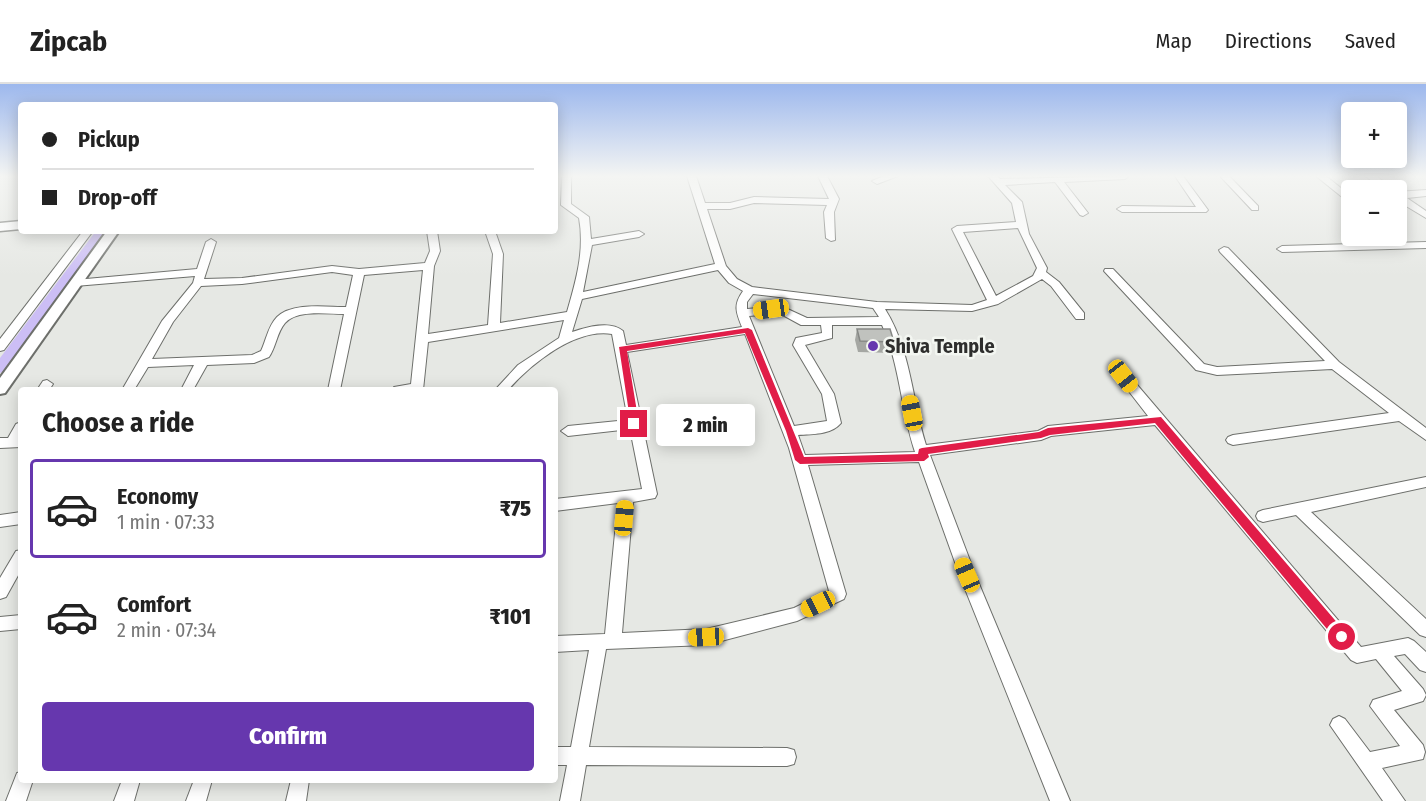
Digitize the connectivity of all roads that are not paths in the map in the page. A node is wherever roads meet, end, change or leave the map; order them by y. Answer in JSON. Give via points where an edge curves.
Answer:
{"nodes":[{"id":1,"x":573,"y":209,"type":"edge"},
{"id":2,"x":702,"y":209,"type":"edge"},
{"id":3,"x":829,"y":209,"type":"edge"},
{"id":4,"x":1019,"y":209,"type":"edge"},
{"id":5,"x":1080,"y":209,"type":"edge"},
{"id":6,"x":1159,"y":209,"type":"edge"},
{"id":7,"x":1203,"y":209,"type":"edge"},
{"id":8,"x":1083,"y":213,"type":"dead end"},
{"id":9,"x":18,"y":225,"type":"edge"},
{"id":10,"x":1022,"y":225,"type":"junction"},
{"id":11,"x":0,"y":227,"type":"edge"},
{"id":12,"x":86,"y":234,"type":"edge"},
{"id":13,"x":111,"y":234,"type":"edge"},
{"id":14,"x":432,"y":234,"type":"edge"},
{"id":15,"x":491,"y":234,"type":"edge"},
{"id":16,"x":639,"y":234,"type":"dead end"},
{"id":17,"x":831,"y":238,"type":"dead end"},
{"id":18,"x":212,"y":242,"type":"dead end"},
{"id":19,"x":585,"y":243,"type":"junction"},
{"id":20,"x":1426,"y":245,"type":"edge"},
{"id":21,"x":1282,"y":249,"type":"dead end"},
{"id":22,"x":1224,"y":250,"type":"dead end"},
{"id":23,"x":429,"y":266,"type":"junction"},
{"id":24,"x":722,"y":266,"type":"junction"},
{"id":25,"x":1109,"y":271,"type":"dead end"},
{"id":26,"x":359,"y":272,"type":"junction"},
{"id":27,"x":1041,"y":273,"type":"junction"},
{"id":28,"x":200,"y":278,"type":"junction"},
{"id":29,"x":75,"y":283,"type":"junction"},
{"id":30,"x":750,"y":290,"type":"junction"},
{"id":31,"x":576,"y":297,"type":"junction"},
{"id":32,"x":994,"y":302,"type":"junction"},
{"id":33,"x":877,"y":305,"type":"junction"},
{"id":34,"x":350,"y":311,"type":"junction"},
{"id":35,"x":742,"y":313,"type":"junction"},
{"id":36,"x":571,"y":315,"type":"junction"},
{"id":37,"x":1080,"y":316,"type":"dead end"},
{"id":38,"x":826,"y":321,"type":"junction"},
{"id":39,"x":887,"y":321,"type":"junction"},
{"id":40,"x":494,"y":328,"type":"junction"},
{"id":41,"x":748,"y":330,"type":"junction"},
{"id":42,"x":422,"y":339,"type":"junction"},
{"id":43,"x":564,"y":341,"type":"junction"},
{"id":44,"x":2,"y":343,"type":"edge"},
{"id":45,"x":622,"y":349,"type":"junction"},
{"id":46,"x":202,"y":362,"type":"junction"},
{"id":47,"x":143,"y":363,"type":"junction"},
{"id":48,"x":1335,"y":365,"type":"junction"},
{"id":49,"x":1123,"y":376,"type":"dead end"},
{"id":50,"x":130,"y":387,"type":"edge"},
{"id":51,"x":189,"y":387,"type":"edge"},
{"id":52,"x":335,"y":387,"type":"edge"},
{"id":53,"x":417,"y":387,"type":"edge"},
{"id":54,"x":504,"y":387,"type":"edge"},
{"id":55,"x":0,"y":389,"type":"edge"},
{"id":56,"x":1401,"y":416,"type":"junction"},
{"id":57,"x":1158,"y":420,"type":"junction"},
{"id":58,"x":634,"y":424,"type":"junction"},
{"id":59,"x":568,"y":431,"type":"dead end"},
{"id":60,"x":791,"y":431,"type":"junction"},
{"id":61,"x":1426,"y":435,"type":"edge"},
{"id":62,"x":1233,"y":440,"type":"dead end"},
{"id":63,"x":923,"y":454,"type":"junction"},
{"id":64,"x":800,"y":460,"type":"junction"},
{"id":65,"x":1426,"y":483,"type":"edge"},
{"id":66,"x":626,"y":497,"type":"junction"},
{"id":67,"x":558,"y":505,"type":"edge"},
{"id":68,"x":1298,"y":508,"type":"junction"},
{"id":69,"x":1263,"y":516,"type":"dead end"},
{"id":70,"x":18,"y":518,"type":"edge"},
{"id":71,"x":0,"y":520,"type":"edge"},
{"id":72,"x":18,"y":561,"type":"edge"},
{"id":73,"x":0,"y":592,"type":"edge"},
{"id":74,"x":18,"y":622,"type":"edge"},
{"id":75,"x":0,"y":624,"type":"edge"},
{"id":76,"x":1426,"y":630,"type":"edge"},
{"id":77,"x":606,"y":642,"type":"junction"},
{"id":78,"x":558,"y":644,"type":"edge"},
{"id":79,"x":1379,"y":651,"type":"junction"},
{"id":80,"x":1426,"y":664,"type":"edge"},
{"id":81,"x":1339,"y":725,"type":"dead end"},
{"id":82,"x":578,"y":755,"type":"junction"},
{"id":83,"x":558,"y":756,"type":"edge"},
{"id":84,"x":787,"y":757,"type":"dead end"},
{"id":85,"x":1366,"y":762,"type":"junction"},
{"id":86,"x":23,"y":783,"type":"edge"},
{"id":87,"x":129,"y":783,"type":"edge"},
{"id":88,"x":201,"y":783,"type":"edge"},
{"id":89,"x":299,"y":783,"type":"edge"},
{"id":90,"x":16,"y":801,"type":"edge"},
{"id":91,"x":124,"y":801,"type":"edge"},
{"id":92,"x":196,"y":801,"type":"edge"},
{"id":93,"x":296,"y":801,"type":"edge"},
{"id":94,"x":570,"y":801,"type":"edge"},
{"id":95,"x":1060,"y":801,"type":"edge"},
{"id":96,"x":1395,"y":801,"type":"edge"}],
"edges":[{"from":1,"to":19,"type":"street","via":[[584,217]]},
{"from":2,"to":24,"type":"street"},
{"from":3,"to":17,"type":"street"},
{"from":4,"to":10,"type":"street"},
{"from":5,"to":8,"type":"street"},
{"from":6,"to":7,"type":"street"},
{"from":9,"to":11,"type":"main road"},
{"from":10,"to":27,"type":"street"},
{"from":10,"to":32,"type":"street","via":[[957,229]]},
{"from":12,"to":44,"type":"street"},
{"from":13,"to":29,"type":"street"},
{"from":14,"to":23,"type":"street","via":[[435,250]]},
{"from":15,"to":40,"type":"street","via":[[498,254]]},
{"from":16,"to":19,"type":"street"},
{"from":18,"to":28,"type":"street"},
{"from":19,"to":31,"type":"street"},
{"from":20,"to":21,"type":"street"},
{"from":22,"to":48,"type":"street"},
{"from":23,"to":26,"type":"street"},
{"from":23,"to":42,"type":"street"},
{"from":24,"to":30,"type":"street","via":[[732,280]]},
{"from":24,"to":31,"type":"street"},
{"from":25,"to":48,"type":"street","via":[[1200,367],[1217,371]]},
{"from":26,"to":28,"type":"street","via":[[332,269],[256,279]]},
{"from":26,"to":34,"type":"street"},
{"from":27,"to":32,"type":"street"},
{"from":27,"to":37,"type":"street"},
{"from":28,"to":29,"type":"street"},
{"from":28,"to":47,"type":"street"},
{"from":29,"to":55,"type":"street"},
{"from":30,"to":33,"type":"street"},
{"from":30,"to":35,"type":"street","via":[[741,302]]},
{"from":31,"to":36,"type":"street"},
{"from":32,"to":33,"type":"street","via":[[972,308]]},
{"from":33,"to":39,"type":"street"},
{"from":34,"to":46,"type":"street","via":[[310,311],[286,317],[280,321],[265,354],[254,359]]},
{"from":34,"to":52,"type":"street"},
{"from":35,"to":38,"type":"street","via":[[781,309],[805,322]]},
{"from":35,"to":41,"type":"street"},
{"from":36,"to":40,"type":"street"},
{"from":36,"to":43,"type":"street"},
{"from":38,"to":39,"type":"street"},
{"from":38,"to":60,"type":"street","via":[[828,335],[800,341],[800,345],[828,394],[834,423]]},
{"from":39,"to":63,"type":"street"},
{"from":40,"to":42,"type":"street"},
{"from":41,"to":45,"type":"street"},
{"from":41,"to":60,"type":"street"},
{"from":42,"to":53,"type":"street"},
{"from":43,"to":45,"type":"street","via":[[591,330],[612,329],[617,331]]},
{"from":43,"to":54,"type":"street","via":[[517,372]]},
{"from":45,"to":58,"type":"street"},
{"from":46,"to":47,"type":"street"},
{"from":46,"to":51,"type":"street"},
{"from":47,"to":50,"type":"street"},
{"from":48,"to":56,"type":"street"},
{"from":49,"to":57,"type":"street"},
{"from":56,"to":61,"type":"street"},
{"from":56,"to":62,"type":"street"},
{"from":57,"to":63,"type":"street","via":[[1048,431]]},
{"from":57,"to":79,"type":"street","via":[[1357,655]]},
{"from":58,"to":59,"type":"street"},
{"from":58,"to":66,"type":"street","via":[[650,494]]},
{"from":60,"to":64,"type":"street"},
{"from":63,"to":64,"type":"street"},
{"from":63,"to":95,"type":"street","via":[[958,554]]},
{"from":64,"to":77,"type":"street","via":[[838,594],[797,614],[706,637]]},
{"from":65,"to":68,"type":"street"},
{"from":66,"to":67,"type":"street"},
{"from":66,"to":77,"type":"street"},
{"from":68,"to":69,"type":"street"},
{"from":68,"to":76,"type":"street"},
{"from":70,"to":71,"type":"street"},
{"from":72,"to":73,"type":"street"},
{"from":74,"to":75,"type":"street"},
{"from":77,"to":78,"type":"street"},
{"from":77,"to":82,"type":"street"},
{"from":79,"to":80,"type":"street","via":[[1408,646]]},
{"from":79,"to":85,"type":"street","via":[[1417,695],[1379,706],[1416,752]]},
{"from":81,"to":85,"type":"street"},
{"from":82,"to":83,"type":"street"},
{"from":82,"to":84,"type":"street"},
{"from":82,"to":94,"type":"street"},
{"from":85,"to":96,"type":"street"},
{"from":86,"to":90,"type":"street"},
{"from":87,"to":91,"type":"street"},
{"from":88,"to":92,"type":"street"},
{"from":89,"to":93,"type":"street"}]}
